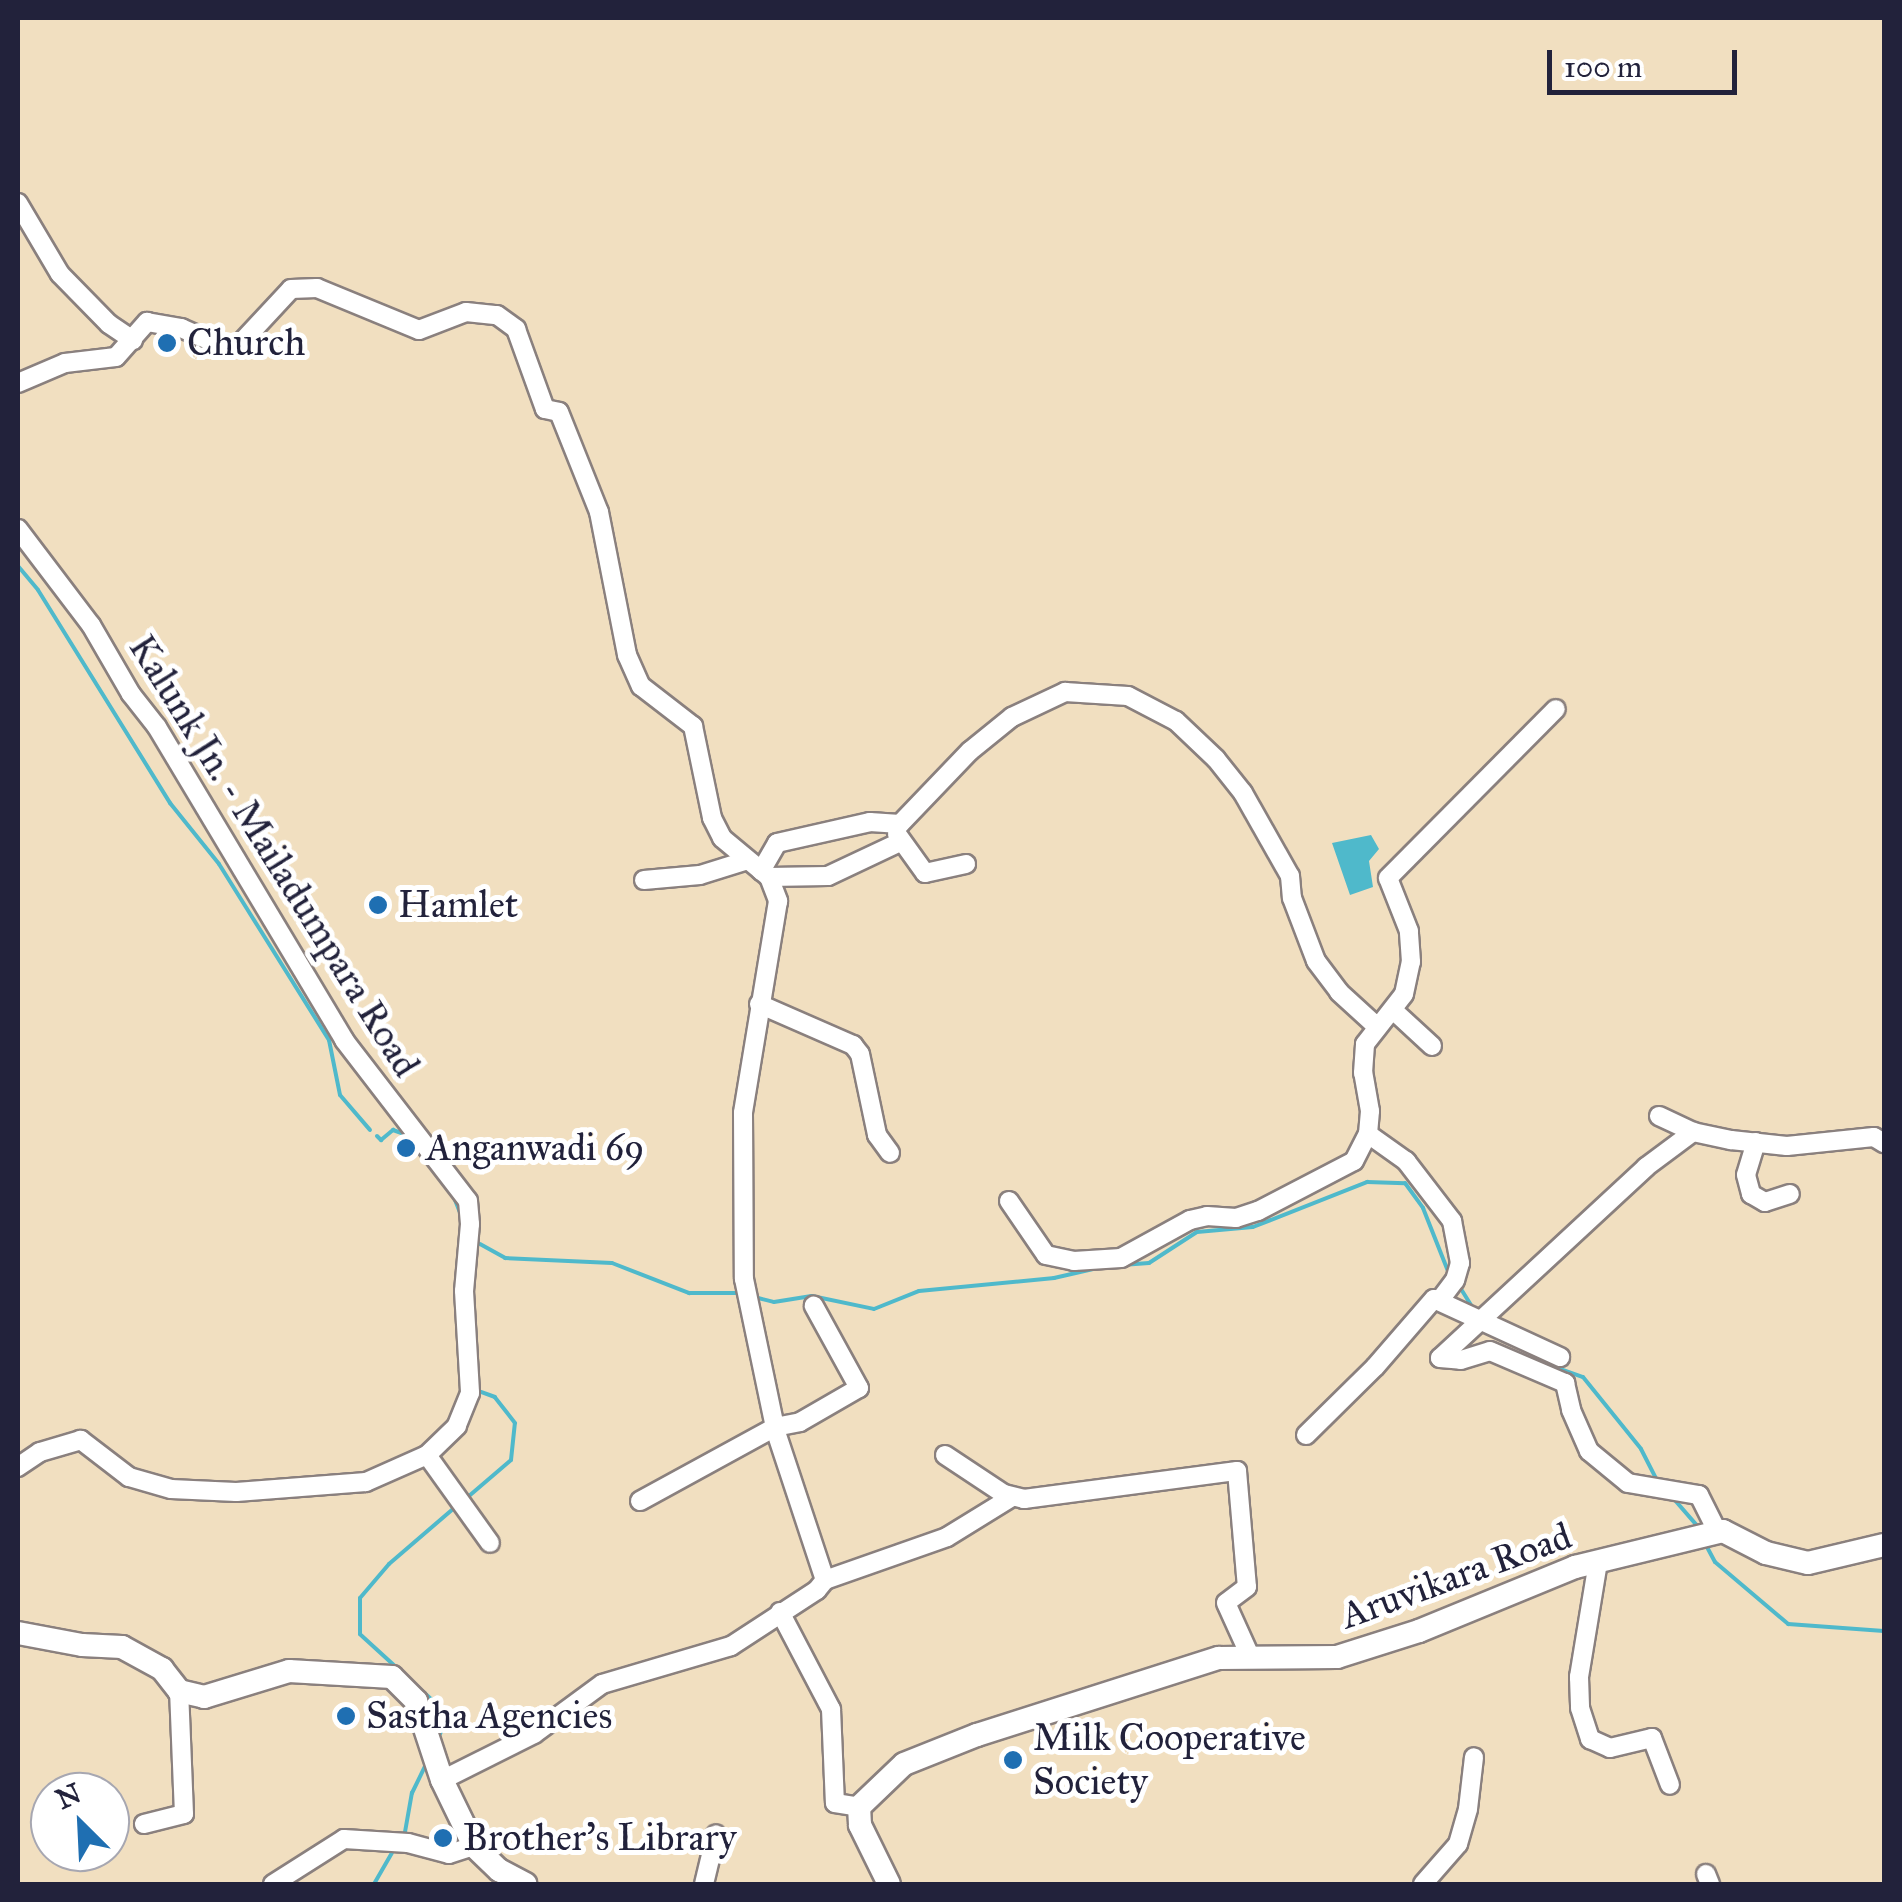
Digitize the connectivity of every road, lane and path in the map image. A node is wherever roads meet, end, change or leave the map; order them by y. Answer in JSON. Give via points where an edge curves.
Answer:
{"nodes":[{"id":1,"x":18,"y":203,"type":"edge"},
{"id":2,"x":133,"y":340,"type":"junction"},
{"id":3,"x":18,"y":384,"type":"edge"},
{"id":4,"x":18,"y":529,"type":"edge"},
{"id":5,"x":1556,"y":709,"type":"dead end"},
{"id":6,"x":900,"y":833,"type":"junction"},
{"id":7,"x":966,"y":864,"type":"dead end"},
{"id":8,"x":758,"y":870,"type":"junction"},
{"id":9,"x":644,"y":880,"type":"dead end"},
{"id":10,"x":759,"y":1004,"type":"junction"},
{"id":11,"x":1386,"y":1017,"type":"junction"},
{"id":12,"x":1432,"y":1046,"type":"dead end"},
{"id":13,"x":1659,"y":1116,"type":"dead end"},
{"id":14,"x":1693,"y":1132,"type":"junction"},
{"id":15,"x":1368,"y":1134,"type":"junction"},
{"id":16,"x":1756,"y":1142,"type":"junction"},
{"id":17,"x":1884,"y":1143,"type":"edge"},
{"id":18,"x":890,"y":1153,"type":"dead end"},
{"id":19,"x":1790,"y":1194,"type":"dead end"},
{"id":20,"x":1009,"y":1201,"type":"dead end"},
{"id":21,"x":1440,"y":1300,"type":"junction"},
{"id":22,"x":814,"y":1306,"type":"dead end"},
{"id":23,"x":1480,"y":1320,"type":"junction"},
{"id":24,"x":1560,"y":1357,"type":"dead end"},
{"id":25,"x":775,"y":1427,"type":"junction"},
{"id":26,"x":1306,"y":1435,"type":"dead end"},
{"id":27,"x":426,"y":1454,"type":"junction"},
{"id":28,"x":945,"y":1455,"type":"dead end"},
{"id":29,"x":18,"y":1467,"type":"edge"},
{"id":30,"x":1012,"y":1498,"type":"junction"},
{"id":31,"x":640,"y":1502,"type":"dead end"},
{"id":32,"x":1718,"y":1533,"type":"junction"},
{"id":33,"x":490,"y":1543,"type":"dead end"},
{"id":34,"x":1884,"y":1544,"type":"edge"},
{"id":35,"x":1598,"y":1562,"type":"junction"},
{"id":36,"x":825,"y":1580,"type":"junction"},
{"id":37,"x":780,"y":1612,"type":"junction"},
{"id":38,"x":18,"y":1632,"type":"edge"},
{"id":39,"x":1251,"y":1658,"type":"junction"},
{"id":40,"x":179,"y":1691,"type":"junction"},
{"id":41,"x":1474,"y":1758,"type":"dead end"},
{"id":42,"x":442,"y":1780,"type":"junction"},
{"id":43,"x":1670,"y":1784,"type":"dead end"},
{"id":44,"x":858,"y":1807,"type":"junction"},
{"id":45,"x":144,"y":1824,"type":"dead end"},
{"id":46,"x":716,"y":1834,"type":"dead end"},
{"id":47,"x":474,"y":1846,"type":"junction"},
{"id":48,"x":274,"y":1884,"type":"edge"},
{"id":49,"x":525,"y":1884,"type":"edge"},
{"id":50,"x":704,"y":1884,"type":"edge"},
{"id":51,"x":889,"y":1884,"type":"edge"},
{"id":52,"x":1422,"y":1884,"type":"edge"}],
"edges":[{"from":1,"to":2,"type":"street","via":[[60,274]]},
{"from":2,"to":3,"type":"street","via":[[116,357],[65,363]]},
{"from":2,"to":8,"type":"street","via":[[151,322],[220,346],[239,345],[290,289],[307,288],[419,330],[478,311],[516,329],[545,409],[559,412],[599,512],[626,655],[641,686],[693,726],[712,818],[722,838]]},
{"from":4,"to":27,"type":"street","name":"Kalunk Jn. - Mailadumpara Road","via":[[92,625],[344,1040],[468,1201],[470,1393],[457,1426]]},
{"from":5,"to":11,"type":"street","via":[[1388,878],[1408,931],[1411,962],[1404,994]]},
{"from":6,"to":7,"type":"street","via":[[925,874]]},
{"from":6,"to":8,"type":"street","via":[[828,876]]},
{"from":6,"to":8,"type":"street","via":[[870,822],[777,843]]},
{"from":6,"to":11,"type":"street","via":[[918,800],[1012,718],[1064,692],[1128,696],[1176,721],[1225,770],[1290,876],[1316,961],[1373,1023]]},
{"from":8,"to":9,"type":"street"},
{"from":8,"to":10,"type":"street","via":[[778,901]]},
{"from":10,"to":18,"type":"street","via":[[854,1046],[877,1135]]},
{"from":10,"to":25,"type":"street","via":[[743,1113],[744,1279]]},
{"from":11,"to":12,"type":"street"},
{"from":11,"to":15,"type":"street","via":[[1367,1037],[1364,1052]]},
{"from":13,"to":14,"type":"street"},
{"from":14,"to":16,"type":"street"},
{"from":14,"to":23,"type":"street"},
{"from":15,"to":20,"type":"street","via":[[1354,1161],[1324,1178],[1236,1218],[1190,1220],[1121,1258],[1046,1255]]},
{"from":15,"to":21,"type":"street","via":[[1406,1161],[1452,1221],[1460,1262]]},
{"from":16,"to":17,"type":"street","via":[[1786,1146],[1874,1137]]},
{"from":16,"to":19,"type":"street","via":[[1746,1175],[1751,1194],[1765,1202]]},
{"from":21,"to":23,"type":"street"},
{"from":21,"to":26,"type":"street","via":[[1431,1301]]},
{"from":22,"to":25,"type":"street","via":[[860,1388],[800,1422]]},
{"from":23,"to":24,"type":"street"},
{"from":23,"to":32,"type":"street","via":[[1440,1358],[1462,1360],[1490,1351],[1565,1383],[1589,1451],[1628,1483],[1698,1495]]},
{"from":25,"to":31,"type":"street"},
{"from":25,"to":36,"type":"street"},
{"from":27,"to":29,"type":"street","via":[[366,1482],[236,1492],[172,1489],[129,1477],[81,1440],[40,1452]]},
{"from":27,"to":33,"type":"street"},
{"from":28,"to":30,"type":"street"},
{"from":30,"to":36,"type":"street","via":[[947,1537]]},
{"from":30,"to":39,"type":"street","via":[[1237,1471],[1247,1586],[1226,1603]]},
{"from":32,"to":34,"type":"main road","via":[[1808,1563]]},
{"from":32,"to":35,"type":"main road","name":"Aruvikara Road"},
{"from":35,"to":39,"type":"main road","name":"Aruvikara Road","via":[[1337,1657]]},
{"from":35,"to":43,"type":"street","via":[[1578,1677],[1585,1724],[1590,1739],[1610,1748],[1652,1738]]},
{"from":36,"to":37,"type":"street"},
{"from":37,"to":42,"type":"street","via":[[723,1650],[602,1684],[534,1734]]},
{"from":37,"to":44,"type":"street","via":[[831,1709],[835,1802]]},
{"from":38,"to":40,"type":"main road","via":[[82,1646],[122,1646],[162,1668]]},
{"from":39,"to":44,"type":"main road","name":"Aruvikara Road","via":[[1219,1658],[936,1749],[886,1778]]},
{"from":40,"to":42,"type":"main road","via":[[204,1697],[289,1670],[392,1676],[416,1701]]},
{"from":40,"to":45,"type":"street","via":[[184,1814]]},
{"from":41,"to":52,"type":"street","via":[[1458,1844]]},
{"from":42,"to":47,"type":"main road"},
{"from":44,"to":51,"type":"main road"},
{"from":46,"to":50,"type":"street"},
{"from":47,"to":48,"type":"street","via":[[449,1854],[408,1843],[344,1839]]},
{"from":47,"to":49,"type":"main road"}]}
